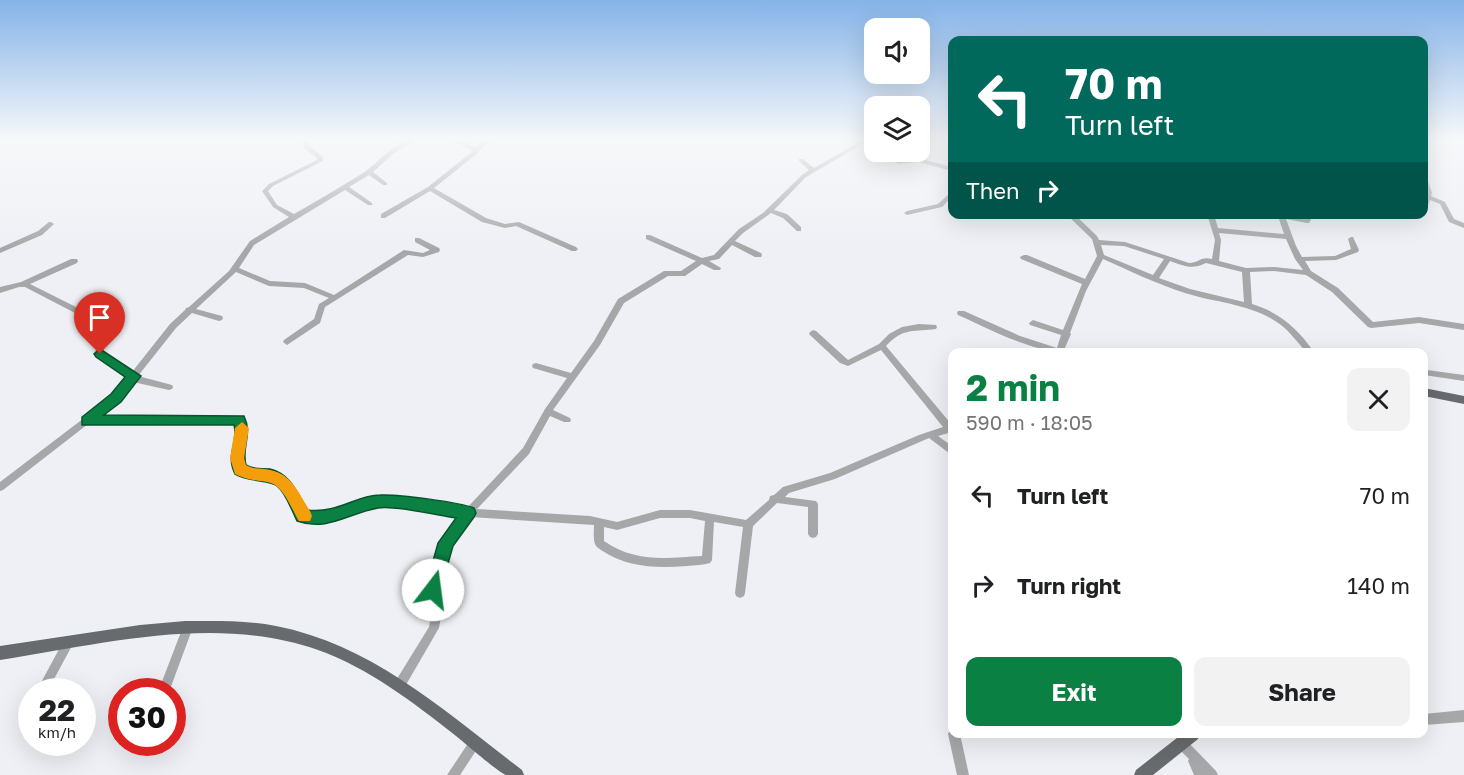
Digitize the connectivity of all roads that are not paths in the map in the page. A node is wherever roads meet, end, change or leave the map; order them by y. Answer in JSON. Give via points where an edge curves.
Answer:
{"nodes":[{"id":1,"x":290,"y":176,"type":"edge"},
{"id":2,"x":362,"y":176,"type":"edge"},
{"id":3,"x":375,"y":176,"type":"edge"},
{"id":4,"x":446,"y":176,"type":"edge"},
{"id":5,"x":802,"y":176,"type":"edge"},
{"id":6,"x":385,"y":184,"type":"dead end"},
{"id":7,"x":344,"y":186,"type":"junction"},
{"id":8,"x":430,"y":188,"type":"junction"},
{"id":9,"x":1428,"y":192,"type":"edge"},
{"id":10,"x":1429,"y":196,"type":"joint"},
{"id":11,"x":948,"y":198,"type":"edge"},
{"id":12,"x":370,"y":204,"type":"dead end"},
{"id":13,"x":769,"y":210,"type":"junction"},
{"id":14,"x":907,"y":213,"type":"dead end"},
{"id":15,"x":383,"y":216,"type":"dead end"},
{"id":16,"x":294,"y":217,"type":"junction"},
{"id":17,"x":1074,"y":219,"type":"edge"},
{"id":18,"x":1212,"y":219,"type":"edge"},
{"id":19,"x":1282,"y":219,"type":"edge"},
{"id":20,"x":51,"y":224,"type":"dead end"},
{"id":21,"x":1464,"y":226,"type":"edge"},
{"id":22,"x":800,"y":229,"type":"dead end"},
{"id":23,"x":1216,"y":230,"type":"junction"},
{"id":24,"x":648,"y":237,"type":"dead end"},
{"id":25,"x":1288,"y":237,"type":"junction"},
{"id":26,"x":1351,"y":239,"type":"dead end"},
{"id":27,"x":417,"y":240,"type":"dead end"},
{"id":28,"x":731,"y":242,"type":"junction"},
{"id":29,"x":1097,"y":242,"type":"junction"},
{"id":30,"x":574,"y":249,"type":"dead end"},
{"id":31,"x":0,"y":250,"type":"edge"},
{"id":32,"x":758,"y":255,"type":"dead end"},
{"id":33,"x":1101,"y":256,"type":"junction"},
{"id":34,"x":1024,"y":257,"type":"dead end"},
{"id":35,"x":1168,"y":259,"type":"junction"},
{"id":36,"x":1299,"y":259,"type":"junction"},
{"id":37,"x":74,"y":261,"type":"dead end"},
{"id":38,"x":701,"y":261,"type":"junction"},
{"id":39,"x":1215,"y":261,"type":"junction"},
{"id":40,"x":717,"y":268,"type":"dead end"},
{"id":41,"x":235,"y":269,"type":"junction"},
{"id":42,"x":1246,"y":270,"type":"junction"},
{"id":43,"x":1308,"y":273,"type":"junction"},
{"id":44,"x":1155,"y":278,"type":"junction"},
{"id":45,"x":1087,"y":283,"type":"junction"},
{"id":46,"x":23,"y":284,"type":"junction"},
{"id":47,"x":0,"y":290,"type":"edge"},
{"id":48,"x":335,"y":298,"type":"junction"},
{"id":49,"x":1248,"y":305,"type":"junction"},
{"id":50,"x":189,"y":310,"type":"junction"},
{"id":51,"x":961,"y":313,"type":"dead end"},
{"id":52,"x":219,"y":318,"type":"dead end"},
{"id":53,"x":1033,"y":323,"type":"dead end"},
{"id":54,"x":933,"y":327,"type":"dead end"},
{"id":55,"x":1464,"y":327,"type":"edge"},
{"id":56,"x":813,"y":333,"type":"dead end"},
{"id":57,"x":1067,"y":334,"type":"junction"},
{"id":58,"x":288,"y":342,"type":"dead end"},
{"id":59,"x":882,"y":346,"type":"junction"},
{"id":60,"x":1048,"y":348,"type":"edge"},
{"id":61,"x":1062,"y":348,"type":"edge"},
{"id":62,"x":1307,"y":348,"type":"edge"},
{"id":63,"x":536,"y":366,"type":"dead end"},
{"id":64,"x":1428,"y":374,"type":"edge"},
{"id":65,"x":572,"y":376,"type":"junction"},
{"id":66,"x":133,"y":378,"type":"junction"},
{"id":67,"x":1464,"y":378,"type":"edge"},
{"id":68,"x":169,"y":387,"type":"dead end"},
{"id":69,"x":1428,"y":394,"type":"edge"},
{"id":70,"x":1464,"y":400,"type":"edge"},
{"id":71,"x":548,"y":411,"type":"junction"},
{"id":72,"x":567,"y":420,"type":"dead end"},
{"id":73,"x":87,"y":421,"type":"junction"},
{"id":74,"x":948,"y":424,"type":"edge"},
{"id":75,"x":948,"y":429,"type":"edge"},
{"id":76,"x":932,"y":436,"type":"junction"},
{"id":77,"x":948,"y":447,"type":"edge"},
{"id":78,"x":0,"y":487,"type":"edge"},
{"id":79,"x":772,"y":499,"type":"junction"},
{"id":80,"x":468,"y":513,"type":"junction"},
{"id":81,"x":710,"y":518,"type":"junction"},
{"id":82,"x":599,"y":522,"type":"junction"},
{"id":83,"x":748,"y":524,"type":"junction"},
{"id":84,"x":813,"y":534,"type":"dead end"},
{"id":85,"x":740,"y":593,"type":"dead end"},
{"id":86,"x":188,"y":627,"type":"junction"},
{"id":87,"x":69,"y":642,"type":"junction"},
{"id":88,"x":0,"y":653,"type":"edge"},
{"id":89,"x":49,"y":678,"type":"edge"},
{"id":90,"x":168,"y":678,"type":"edge"},
{"id":91,"x":399,"y":686,"type":"junction"},
{"id":92,"x":1464,"y":716,"type":"edge"},
{"id":93,"x":1428,"y":720,"type":"edge"},
{"id":94,"x":955,"y":738,"type":"edge"},
{"id":95,"x":1187,"y":739,"type":"edge"},
{"id":96,"x":475,"y":743,"type":"junction"},
{"id":97,"x":1193,"y":758,"type":"junction"},
{"id":98,"x":1148,"y":773,"type":"edge"},
{"id":99,"x":453,"y":775,"type":"edge"},
{"id":100,"x":517,"y":775,"type":"edge"},
{"id":101,"x":963,"y":775,"type":"edge"},
{"id":102,"x":1200,"y":775,"type":"edge"},
{"id":103,"x":1212,"y":775,"type":"edge"}],
"edges":[{"from":1,"to":16,"type":"street","via":[[265,191],[275,206]]},
{"from":2,"to":7,"type":"street"},
{"from":3,"to":6,"type":"street"},
{"from":4,"to":8,"type":"street"},
{"from":5,"to":13,"type":"street"},
{"from":7,"to":12,"type":"street"},
{"from":7,"to":16,"type":"street"},
{"from":8,"to":15,"type":"street"},
{"from":8,"to":30,"type":"street","via":[[484,220],[517,224]]},
{"from":9,"to":10,"type":"street"},
{"from":10,"to":21,"type":"street","via":[[1443,203],[1451,220]]},
{"from":11,"to":14,"type":"street","via":[[940,206]]},
{"from":13,"to":22,"type":"street","via":[[785,216]]},
{"from":13,"to":28,"type":"street"},
{"from":16,"to":41,"type":"street","via":[[252,243]]},
{"from":17,"to":29,"type":"street"},
{"from":18,"to":23,"type":"street"},
{"from":19,"to":25,"type":"street"},
{"from":20,"to":31,"type":"street","via":[[40,233]]},
{"from":23,"to":25,"type":"street"},
{"from":23,"to":39,"type":"street"},
{"from":24,"to":38,"type":"street"},
{"from":25,"to":36,"type":"street"},
{"from":26,"to":36,"type":"street","via":[[1355,250],[1344,256]]},
{"from":27,"to":48,"type":"street","via":[[435,250],[423,255],[407,252]]},
{"from":28,"to":32,"type":"street"},
{"from":28,"to":38,"type":"street","via":[[713,258]]},
{"from":29,"to":33,"type":"street"},
{"from":29,"to":35,"type":"street","via":[[1125,244]]},
{"from":33,"to":44,"type":"street"},
{"from":33,"to":45,"type":"street"},
{"from":34,"to":45,"type":"street"},
{"from":35,"to":39,"type":"street","via":[[1193,266],[1204,260]]},
{"from":35,"to":44,"type":"street"},
{"from":36,"to":43,"type":"street"},
{"from":37,"to":46,"type":"street"},
{"from":38,"to":40,"type":"street"},
{"from":38,"to":65,"type":"street","via":[[684,273],[667,273],[624,299]]},
{"from":39,"to":42,"type":"street"},
{"from":41,"to":48,"type":"street","via":[[269,283],[305,286]]},
{"from":41,"to":50,"type":"street"},
{"from":42,"to":43,"type":"street"},
{"from":42,"to":49,"type":"street"},
{"from":43,"to":55,"type":"street","via":[[1335,290],[1368,325],[1419,320]]},
{"from":44,"to":49,"type":"street","via":[[1189,291]]},
{"from":45,"to":57,"type":"street"},
{"from":46,"to":47,"type":"street"},
{"from":46,"to":66,"type":"street","via":[[106,327],[108,332],[99,352]]},
{"from":48,"to":58,"type":"street","via":[[322,306],[317,321]]},
{"from":49,"to":62,"type":"street","via":[[1289,325]]},
{"from":50,"to":52,"type":"street"},
{"from":50,"to":66,"type":"street","via":[[166,333]]},
{"from":51,"to":60,"type":"street"},
{"from":53,"to":57,"type":"street"},
{"from":54,"to":59,"type":"street","via":[[915,325],[895,334]]},
{"from":56,"to":59,"type":"street","via":[[848,363]]},
{"from":57,"to":61,"type":"street"},
{"from":59,"to":74,"type":"street"},
{"from":63,"to":65,"type":"street"},
{"from":64,"to":67,"type":"street"},
{"from":65,"to":71,"type":"street"},
{"from":66,"to":68,"type":"street"},
{"from":66,"to":73,"type":"street","via":[[116,398]]},
{"from":69,"to":70,"type":"main road"},
{"from":71,"to":72,"type":"street"},
{"from":71,"to":80,"type":"street","via":[[523,456]]},
{"from":73,"to":78,"type":"street"},
{"from":73,"to":80,"type":"street","via":[[239,420],[243,432],[237,458],[240,469],[250,475],[283,481],[303,516],[342,514],[379,501]]},
{"from":75,"to":76,"type":"street"},
{"from":76,"to":77,"type":"street"},
{"from":76,"to":79,"type":"street","via":[[786,490]]},
{"from":79,"to":83,"type":"street"},
{"from":79,"to":84,"type":"street","via":[[813,504]]},
{"from":80,"to":82,"type":"street"},
{"from":80,"to":91,"type":"street","via":[[446,543],[435,580],[434,628]]},
{"from":81,"to":82,"type":"street","via":[[660,514],[621,526]]},
{"from":81,"to":82,"type":"street","via":[[707,560],[643,563],[624,559],[599,543]]},
{"from":81,"to":83,"type":"street"},
{"from":83,"to":85,"type":"street"},
{"from":86,"to":87,"type":"main road"},
{"from":86,"to":90,"type":"street"},
{"from":86,"to":91,"type":"main road","via":[[246,627],[288,634],[353,658]]},
{"from":87,"to":88,"type":"main road"},
{"from":87,"to":89,"type":"street"},
{"from":91,"to":96,"type":"main road"},
{"from":92,"to":93,"type":"street"},
{"from":94,"to":101,"type":"street"},
{"from":95,"to":97,"type":"street"},
{"from":95,"to":98,"type":"main road"},
{"from":96,"to":99,"type":"street"},
{"from":96,"to":100,"type":"main road"},
{"from":97,"to":102,"type":"street"},
{"from":97,"to":103,"type":"street"}]}
